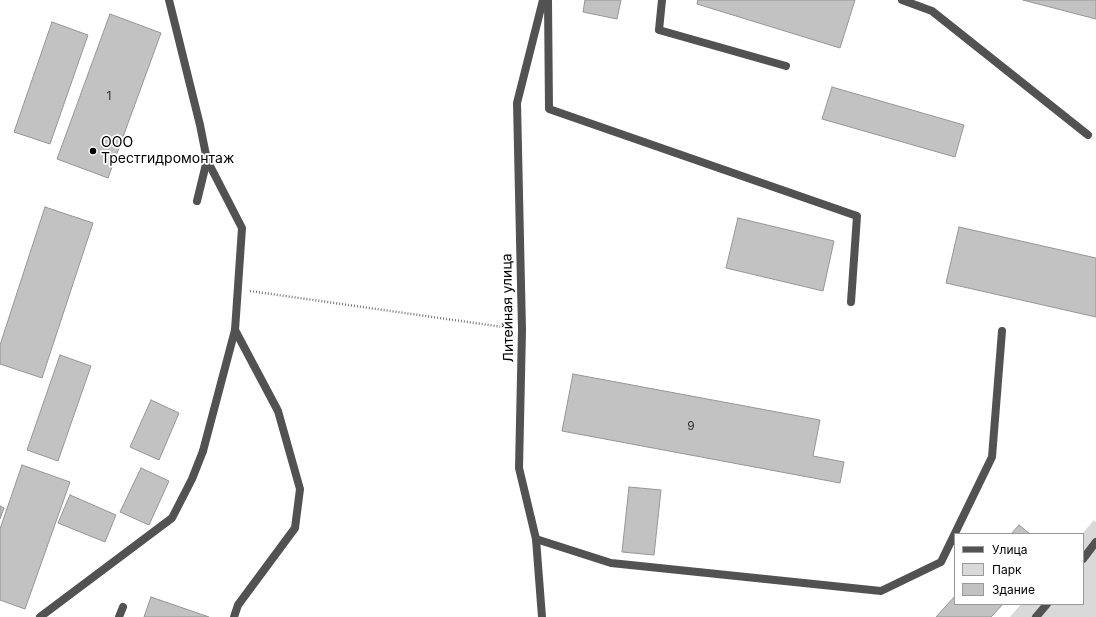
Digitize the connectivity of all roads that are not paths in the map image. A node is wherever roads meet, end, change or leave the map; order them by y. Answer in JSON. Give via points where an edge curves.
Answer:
{"nodes":[{"id":1,"x":169,"y":0,"type":"edge"},
{"id":2,"x":543,"y":0,"type":"edge"},
{"id":3,"x":548,"y":0,"type":"edge"},
{"id":4,"x":662,"y":0,"type":"edge"},
{"id":5,"x":902,"y":0,"type":"edge"},
{"id":6,"x":786,"y":66,"type":"dead end"},
{"id":7,"x":1088,"y":135,"type":"dead end"},
{"id":8,"x":207,"y":160,"type":"junction"},
{"id":9,"x":197,"y":201,"type":"dead end"},
{"id":10,"x":851,"y":302,"type":"dead end"},
{"id":11,"x":235,"y":330,"type":"junction"},
{"id":12,"x":1002,"y":331,"type":"dead end"},
{"id":13,"x":955,"y":533,"type":"edge"},
{"id":14,"x":954,"y":535,"type":"edge"},
{"id":15,"x":536,"y":539,"type":"junction"},
{"id":16,"x":1096,"y":542,"type":"edge"},
{"id":17,"x":1084,"y":558,"type":"edge"},
{"id":18,"x":1046,"y":605,"type":"edge"},
{"id":19,"x":123,"y":606,"type":"dead end"},
{"id":20,"x":40,"y":617,"type":"edge"},
{"id":21,"x":119,"y":617,"type":"edge"},
{"id":22,"x":234,"y":617,"type":"edge"},
{"id":23,"x":542,"y":617,"type":"edge"},
{"id":24,"x":1036,"y":617,"type":"edge"}],
"edges":[{"from":1,"to":8,"type":"street"},
{"from":2,"to":15,"type":"street","name":"Литейная улица","via":[[517,103],[522,330],[519,468]]},
{"from":3,"to":10,"type":"street","via":[[549,109],[857,216]]},
{"from":4,"to":6,"type":"street","via":[[659,30]]},
{"from":5,"to":7,"type":"street","via":[[932,11]]},
{"from":8,"to":9,"type":"street"},
{"from":8,"to":11,"type":"street","via":[[242,228]]},
{"from":11,"to":20,"type":"street","via":[[203,451],[172,518]]},
{"from":11,"to":22,"type":"street","via":[[278,411],[300,489],[295,528],[238,605]]},
{"from":12,"to":13,"type":"street","via":[[992,457]]},
{"from":14,"to":15,"type":"street","via":[[941,562],[881,591],[611,563]]},
{"from":15,"to":23,"type":"street","name":"Литейная улица"},
{"from":16,"to":17,"type":"street"},
{"from":18,"to":24,"type":"street"},
{"from":19,"to":21,"type":"street"}]}
